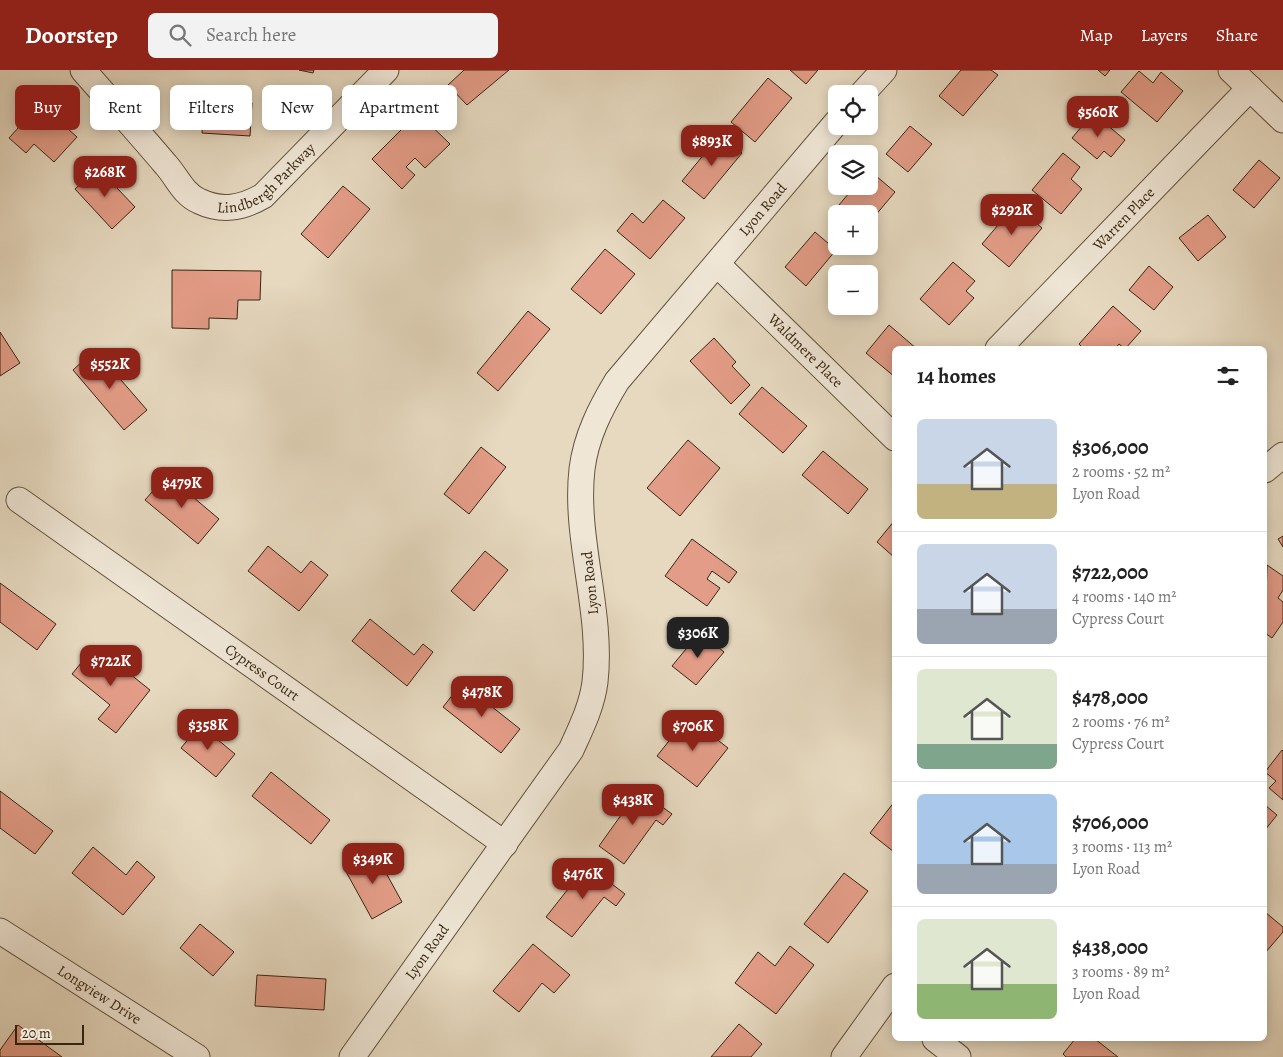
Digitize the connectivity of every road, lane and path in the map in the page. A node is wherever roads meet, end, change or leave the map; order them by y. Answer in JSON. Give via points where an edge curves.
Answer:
{"nodes":[{"id":1,"x":83,"y":70,"type":"edge"},
{"id":2,"x":386,"y":70,"type":"edge"},
{"id":3,"x":884,"y":70,"type":"edge"},
{"id":4,"x":1231,"y":70,"type":"edge"},
{"id":5,"x":870,"y":85,"type":"edge"},
{"id":6,"x":1250,"y":88,"type":"junction"},
{"id":7,"x":1283,"y":120,"type":"edge"},
{"id":8,"x":828,"y":132,"type":"edge"},
{"id":9,"x":717,"y":264,"type":"junction"},
{"id":10,"x":1001,"y":346,"type":"edge"},
{"id":11,"x":892,"y":435,"type":"edge"},
{"id":12,"x":1283,"y":456,"type":"edge"},
{"id":13,"x":1267,"y":468,"type":"edge"},
{"id":14,"x":19,"y":500,"type":"dead end"},
{"id":15,"x":505,"y":844,"type":"junction"},
{"id":16,"x":0,"y":932,"type":"edge"},
{"id":17,"x":892,"y":998,"type":"edge"},
{"id":18,"x":938,"y":1041,"type":"edge"},
{"id":19,"x":197,"y":1057,"type":"edge"},
{"id":20,"x":352,"y":1057,"type":"edge"},
{"id":21,"x":844,"y":1057,"type":"edge"},
{"id":22,"x":958,"y":1057,"type":"edge"}],
"edges":[{"from":1,"to":2,"type":"street","name":"Lindbergh Parkway","via":[[168,168],[182,189],[197,201],[214,207],[232,208],[264,196]]},
{"from":3,"to":5,"type":"street"},
{"from":4,"to":6,"type":"street"},
{"from":6,"to":7,"type":"street"},
{"from":6,"to":10,"type":"street","name":"Warren Place"},
{"from":8,"to":9,"type":"street","name":"Lyon Road"},
{"from":9,"to":11,"type":"street","name":"Waldmere Place"},
{"from":9,"to":15,"type":"street","name":"Lyon Road","via":[[617,381],[600,409],[588,440],[580,498],[597,648],[595,684],[586,718],[571,750]]},
{"from":12,"to":13,"type":"street"},
{"from":14,"to":15,"type":"street","name":"Cypress Court"},
{"from":15,"to":20,"type":"street","name":"Lyon Road"},
{"from":16,"to":19,"type":"street","name":"Longview Drive"},
{"from":17,"to":21,"type":"street"},
{"from":18,"to":22,"type":"street"}]}
